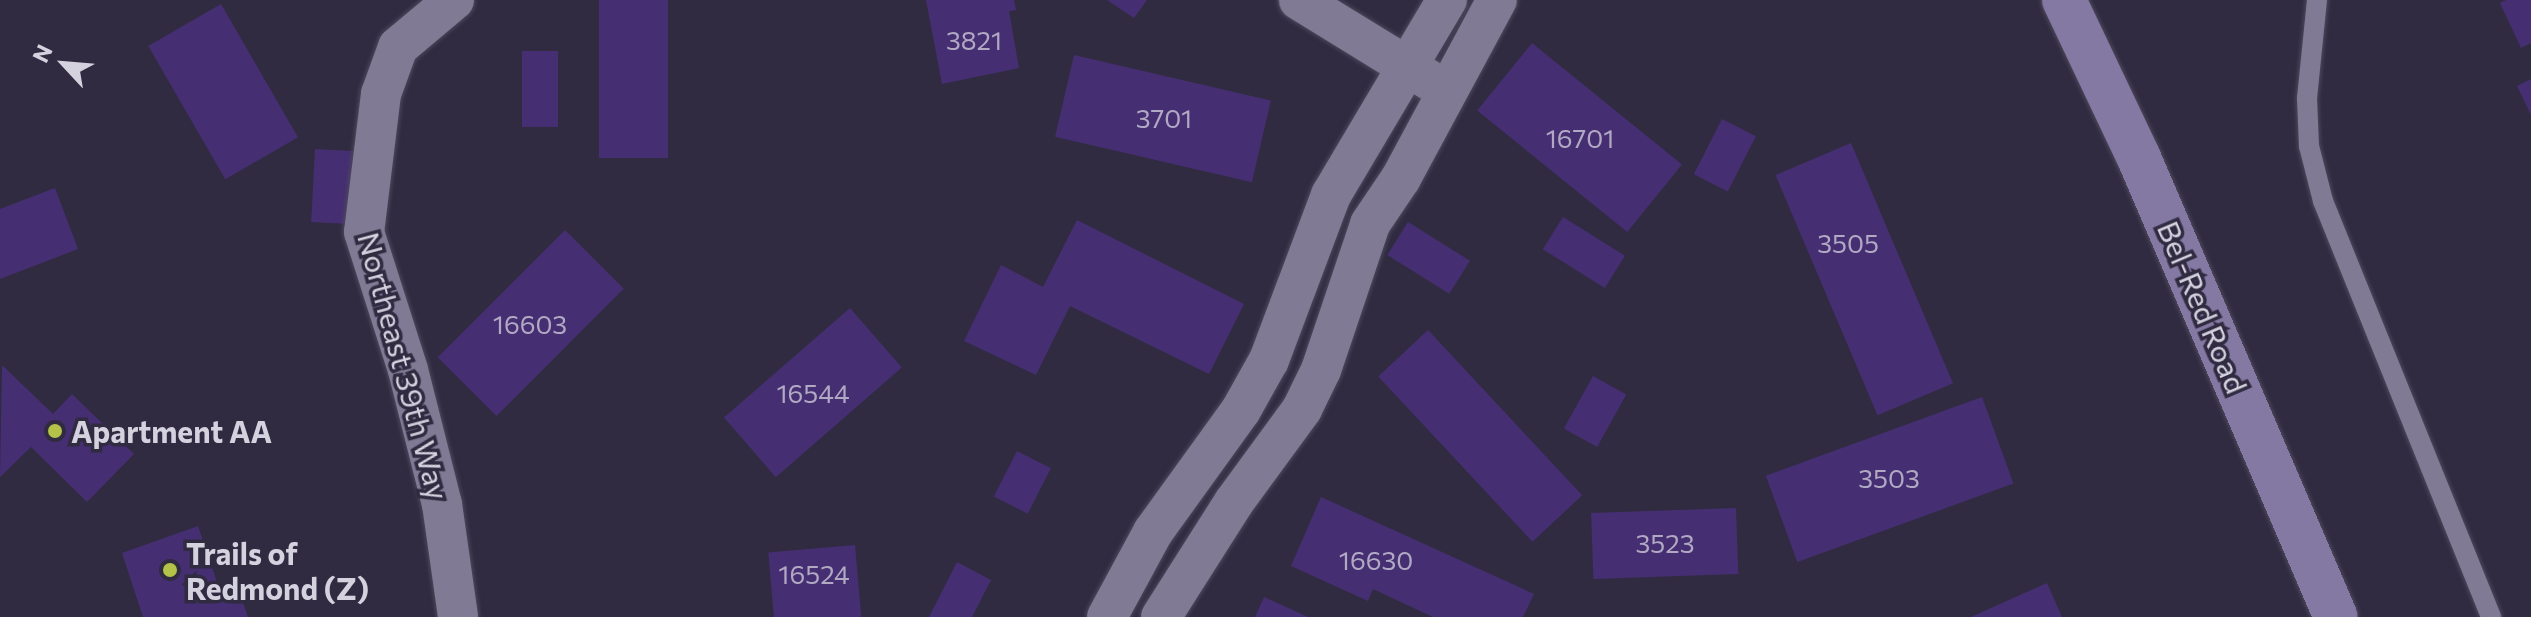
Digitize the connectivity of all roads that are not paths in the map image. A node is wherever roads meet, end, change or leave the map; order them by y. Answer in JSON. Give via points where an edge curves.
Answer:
{"nodes":[{"id":1,"x":454,"y":0,"type":"edge"},
{"id":2,"x":1299,"y":0,"type":"edge"},
{"id":3,"x":1447,"y":0,"type":"edge"},
{"id":4,"x":1497,"y":0,"type":"edge"},
{"id":5,"x":2064,"y":0,"type":"edge"},
{"id":6,"x":2317,"y":0,"type":"edge"},
{"id":7,"x":1406,"y":69,"type":"junction"},
{"id":8,"x":1449,"y":89,"type":"junction"},
{"id":9,"x":1359,"y":148,"type":"junction"},
{"id":10,"x":1401,"y":178,"type":"junction"},
{"id":11,"x":1114,"y":602,"type":"edge"},
{"id":12,"x":1162,"y":615,"type":"edge"},
{"id":13,"x":458,"y":617,"type":"edge"},
{"id":14,"x":2336,"y":617,"type":"edge"},
{"id":15,"x":2491,"y":617,"type":"edge"}],
"edges":[{"from":1,"to":13,"type":"street","name":"Northeast 39th Way","via":[[398,47],[381,94],[364,232],[408,370],[438,489]]},
{"from":2,"to":7,"type":"street"},
{"from":3,"to":7,"type":"street"},
{"from":4,"to":8,"type":"street"},
{"from":5,"to":14,"type":"main road","name":"Bel-Red Road","via":[[2139,158]]},
{"from":6,"to":15,"type":"lane","via":[[2307,98],[2309,146],[2323,201]]},
{"from":7,"to":8,"type":"street"},
{"from":7,"to":9,"type":"street"},
{"from":8,"to":10,"type":"street"},
{"from":9,"to":10,"type":"street"},
{"from":9,"to":11,"type":"street","via":[[1331,195],[1269,360],[1241,410],[1153,532]]},
{"from":10,"to":12,"type":"street","via":[[1370,224],[1321,370],[1302,409]]},
{"from":11,"to":12,"type":"street"}]}
